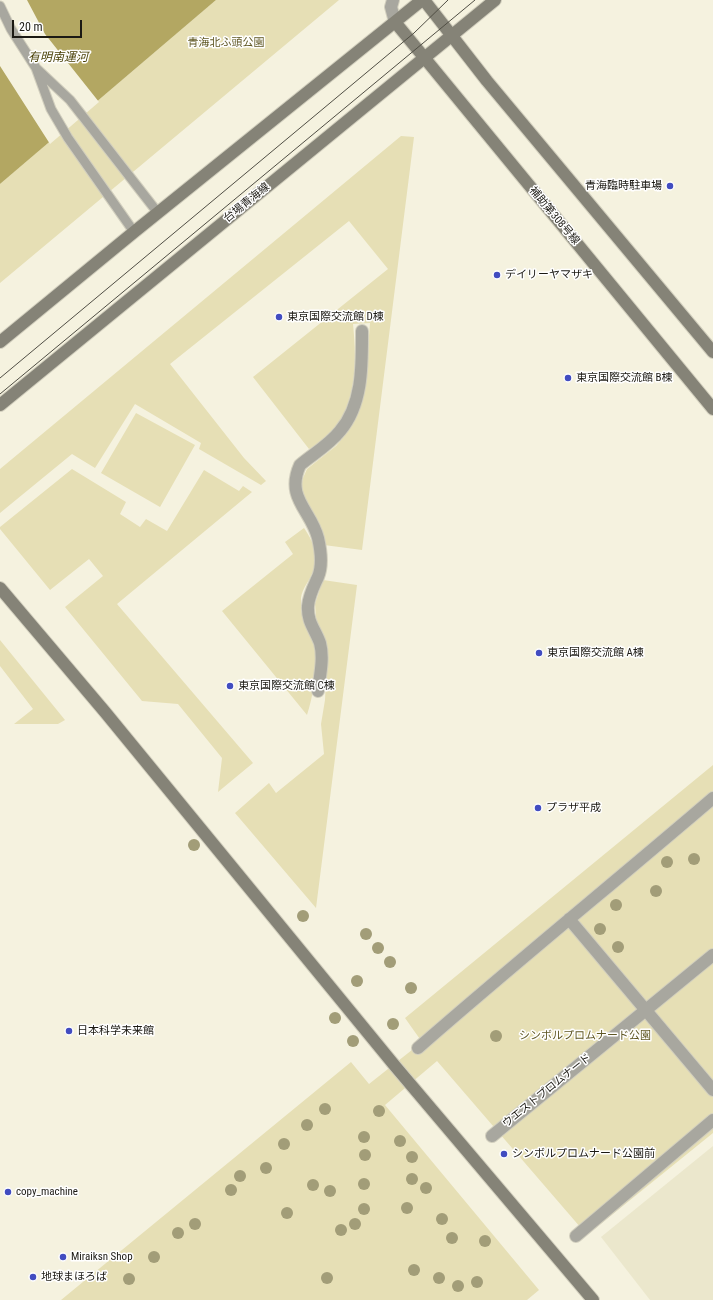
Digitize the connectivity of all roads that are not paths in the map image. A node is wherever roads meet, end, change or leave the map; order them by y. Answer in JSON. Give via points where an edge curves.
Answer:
{"nodes":[{"id":1,"x":393,"y":0,"type":"edge"},
{"id":2,"x":423,"y":0,"type":"edge"},
{"id":3,"x":495,"y":0,"type":"edge"},
{"id":4,"x":0,"y":6,"type":"edge"},
{"id":5,"x":395,"y":22,"type":"junction"},
{"id":6,"x":452,"y":36,"type":"junction"},
{"id":7,"x":424,"y":58,"type":"junction"},
{"id":8,"x":36,"y":68,"type":"junction"},
{"id":9,"x":158,"y":213,"type":"junction"},
{"id":10,"x":134,"y":232,"type":"junction"},
{"id":11,"x":362,"y":331,"type":"dead end"},
{"id":12,"x":0,"y":342,"type":"edge"},
{"id":13,"x":713,"y":352,"type":"edge"},
{"id":14,"x":0,"y":406,"type":"edge"},
{"id":15,"x":713,"y":409,"type":"edge"},
{"id":16,"x":0,"y":588,"type":"edge"},
{"id":17,"x":318,"y":691,"type":"dead end"},
{"id":18,"x":713,"y":798,"type":"edge"},
{"id":19,"x":569,"y":919,"type":"junction"},
{"id":20,"x":713,"y":955,"type":"edge"},
{"id":21,"x":645,"y":1010,"type":"junction"},
{"id":22,"x":418,"y":1048,"type":"dead end"},
{"id":23,"x":713,"y":1090,"type":"edge"},
{"id":24,"x":713,"y":1120,"type":"edge"},
{"id":25,"x":492,"y":1136,"type":"dead end"},
{"id":26,"x":576,"y":1236,"type":"dead end"},
{"id":27,"x":593,"y":1300,"type":"edge"}],
"edges":[{"from":1,"to":5,"type":"street","via":[[391,8]]},
{"from":2,"to":5,"type":"street"},
{"from":2,"to":6,"type":"street"},
{"from":3,"to":6,"type":"street","name":"台場青海線"},
{"from":4,"to":8,"type":"lane","via":[[11,29]]},
{"from":5,"to":7,"type":"street","name":"補助第308号線"},
{"from":5,"to":9,"type":"street"},
{"from":6,"to":7,"type":"street","name":"台場青海線"},
{"from":6,"to":13,"type":"street"},
{"from":7,"to":14,"type":"street","name":"台場青海線"},
{"from":7,"to":15,"type":"street","name":"補助第308号線"},
{"from":8,"to":9,"type":"lane","via":[[70,100]]},
{"from":8,"to":10,"type":"lane","via":[[51,109],[68,138]]},
{"from":9,"to":10,"type":"street"},
{"from":10,"to":12,"type":"street"},
{"from":11,"to":17,"type":"street","via":[[359,384],[352,412],[340,432],[300,465],[295,483],[296,495],[318,537],[321,554],[319,576],[308,605],[310,623],[322,652]]},
{"from":16,"to":27,"type":"street","via":[[395,1066]]},
{"from":18,"to":19,"type":"street"},
{"from":19,"to":21,"type":"street"},
{"from":19,"to":22,"type":"street"},
{"from":20,"to":21,"type":"street","name":"ウエストプロムナード"},
{"from":21,"to":23,"type":"street"},
{"from":21,"to":25,"type":"street","name":"ウエストプロムナード"},
{"from":24,"to":26,"type":"street"}]}
